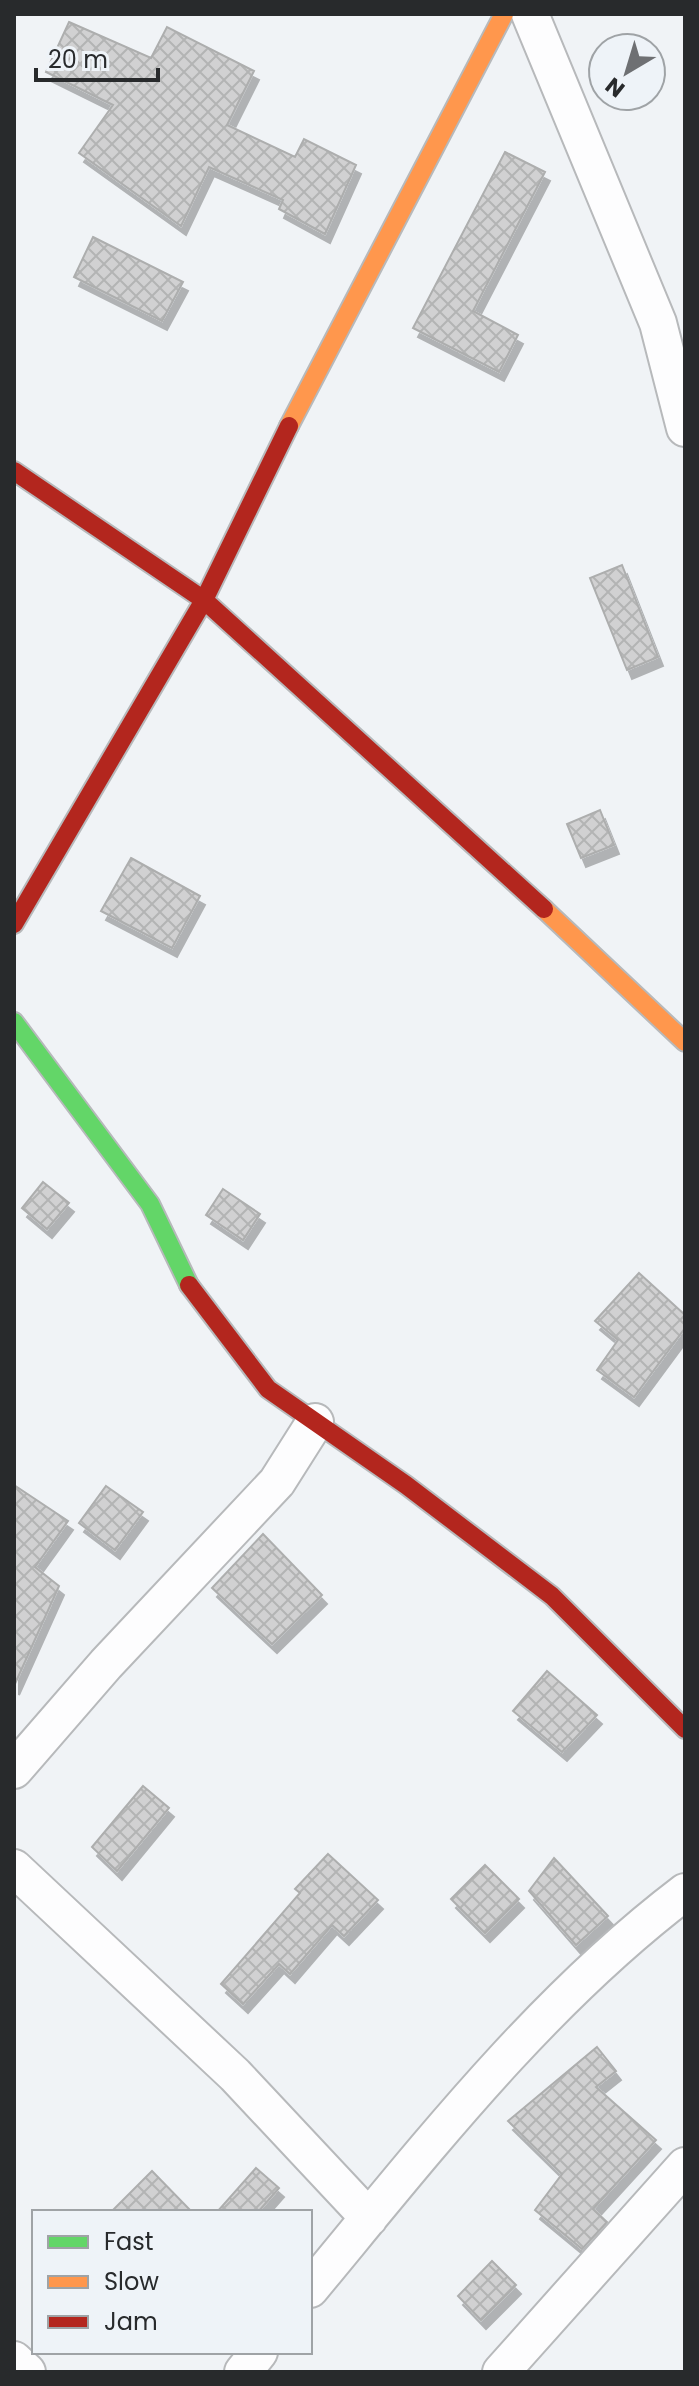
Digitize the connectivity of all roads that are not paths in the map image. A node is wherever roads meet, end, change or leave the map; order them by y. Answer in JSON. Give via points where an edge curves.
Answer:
{"nodes":[{"id":1,"x":504,"y":14,"type":"edge"},
{"id":2,"x":530,"y":14,"type":"edge"},
{"id":3,"x":685,"y":428,"type":"edge"},
{"id":4,"x":14,"y":471,"type":"edge"},
{"id":5,"x":204,"y":600,"type":"junction"},
{"id":6,"x":14,"y":924,"type":"edge"},
{"id":7,"x":14,"y":1022,"type":"edge"},
{"id":8,"x":685,"y":1042,"type":"edge"},
{"id":9,"x":315,"y":1422,"type":"junction"},
{"id":10,"x":685,"y":1729,"type":"edge"},
{"id":11,"x":14,"y":1770,"type":"edge"},
{"id":12,"x":14,"y":1868,"type":"edge"},
{"id":13,"x":685,"y":1892,"type":"edge"},
{"id":14,"x":685,"y":2166,"type":"edge"},
{"id":15,"x":369,"y":2218,"type":"junction"},
{"id":16,"x":312,"y":2287,"type":"edge"},
{"id":17,"x":257,"y":2354,"type":"edge"},
{"id":18,"x":14,"y":2360,"type":"edge"},
{"id":19,"x":27,"y":2372,"type":"edge"},
{"id":20,"x":243,"y":2372,"type":"edge"},
{"id":21,"x":501,"y":2372,"type":"edge"}],
"edges":[{"from":1,"to":5,"type":"street","via":[[310,384]]},
{"from":2,"to":3,"type":"street","via":[[658,323]]},
{"from":4,"to":5,"type":"street"},
{"from":5,"to":6,"type":"street"},
{"from":5,"to":8,"type":"street"},
{"from":7,"to":9,"type":"street","via":[[150,1204],[181,1274],[198,1297],[268,1389]]},
{"from":9,"to":10,"type":"street","via":[[552,1596]]},
{"from":9,"to":11,"type":"street","via":[[277,1482]]},
{"from":12,"to":15,"type":"street","via":[[235,2075]]},
{"from":13,"to":15,"type":"street","via":[[630,1933],[505,2059]]},
{"from":14,"to":21,"type":"street"},
{"from":15,"to":16,"type":"street"},
{"from":17,"to":20,"type":"street"},
{"from":18,"to":19,"type":"street"}]}
